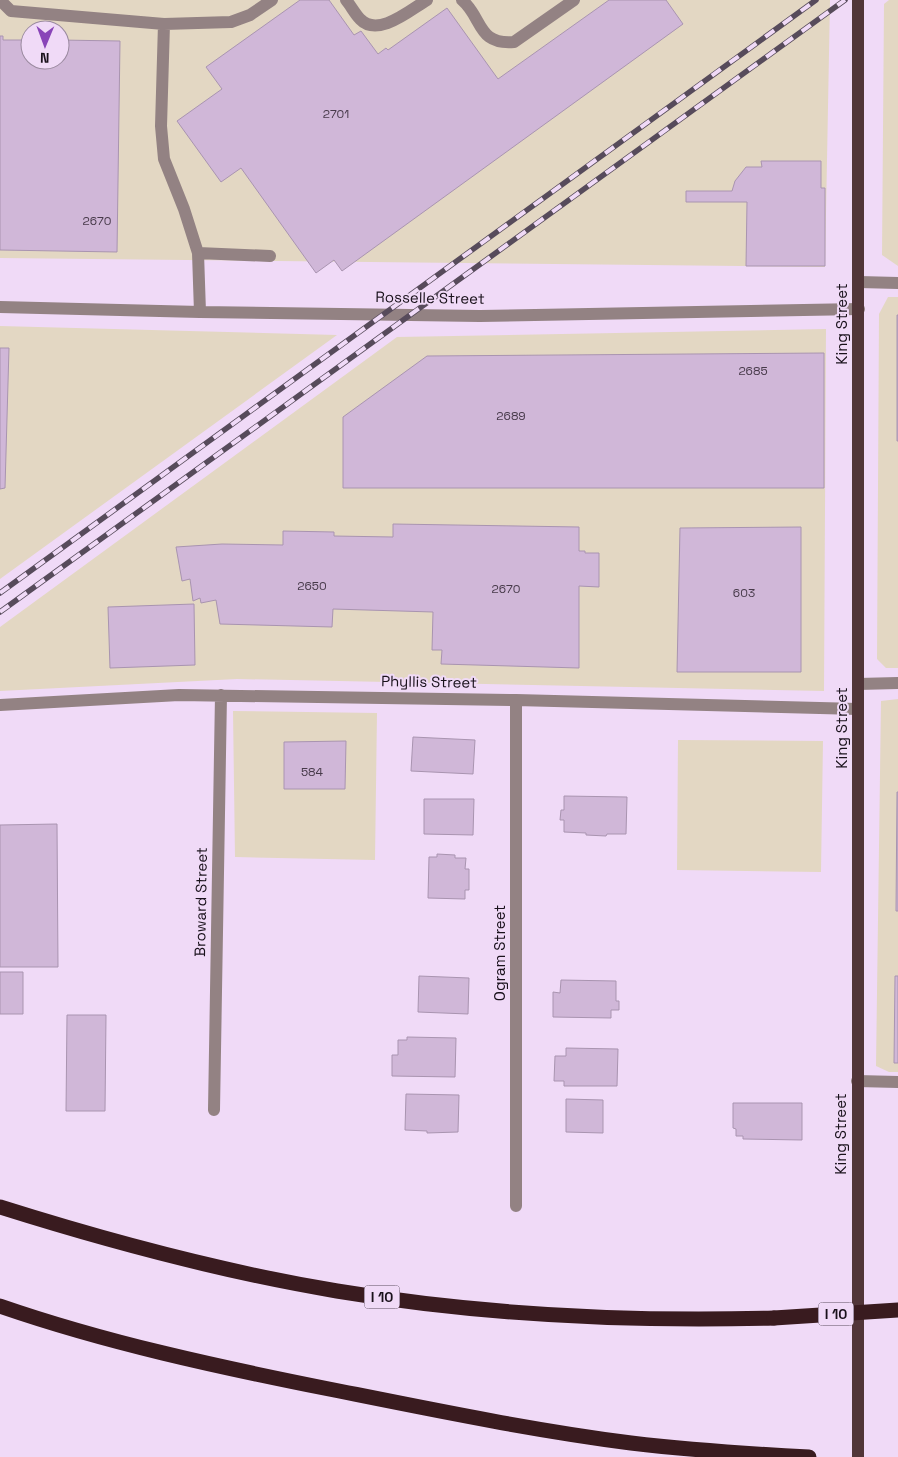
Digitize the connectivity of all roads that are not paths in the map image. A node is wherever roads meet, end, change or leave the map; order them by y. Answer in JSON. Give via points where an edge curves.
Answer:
{"nodes":[{"id":1,"x":0,"y":0,"type":"edge"},
{"id":2,"x":272,"y":0,"type":"edge"},
{"id":3,"x":346,"y":0,"type":"edge"},
{"id":4,"x":427,"y":0,"type":"edge"},
{"id":5,"x":462,"y":0,"type":"edge"},
{"id":6,"x":574,"y":0,"type":"edge"},
{"id":7,"x":858,"y":0,"type":"edge"},
{"id":8,"x":164,"y":24,"type":"junction"},
{"id":9,"x":198,"y":253,"type":"junction"},
{"id":10,"x":270,"y":256,"type":"dead end"},
{"id":11,"x":859,"y":282,"type":"junction"},
{"id":12,"x":898,"y":283,"type":"edge"},
{"id":13,"x":0,"y":307,"type":"edge"},
{"id":14,"x":859,"y":309,"type":"junction"},
{"id":15,"x":200,"y":312,"type":"junction"},
{"id":16,"x":898,"y":683,"type":"edge"},
{"id":17,"x":858,"y":684,"type":"junction"},
{"id":18,"x":221,"y":695,"type":"junction"},
{"id":19,"x":516,"y":700,"type":"junction"},
{"id":20,"x":0,"y":705,"type":"edge"},
{"id":21,"x":858,"y":709,"type":"junction"},
{"id":22,"x":857,"y":1082,"type":"junction"},
{"id":23,"x":898,"y":1082,"type":"edge"},
{"id":24,"x":214,"y":1110,"type":"dead end"},
{"id":25,"x":516,"y":1206,"type":"dead end"},
{"id":26,"x":0,"y":1208,"type":"edge"},
{"id":27,"x":0,"y":1306,"type":"edge"},
{"id":28,"x":898,"y":1310,"type":"edge"},
{"id":29,"x":809,"y":1457,"type":"edge"},
{"id":30,"x":858,"y":1457,"type":"edge"}],
"edges":[{"from":1,"to":8,"type":"street","via":[[11,11]]},
{"from":2,"to":8,"type":"street","via":[[250,15],[231,22]]},
{"from":3,"to":4,"type":"street","via":[[362,21],[374,27],[387,24]]},
{"from":5,"to":6,"type":"street","via":[[486,36],[502,43],[514,42]]},
{"from":7,"to":11,"type":"main road","name":"King Street"},
{"from":8,"to":9,"type":"street","via":[[161,126],[164,159]]},
{"from":9,"to":10,"type":"street"},
{"from":9,"to":15,"type":"street"},
{"from":11,"to":12,"type":"street"},
{"from":11,"to":14,"type":"main road","name":"King Street"},
{"from":13,"to":15,"type":"street","name":"Rosselle Street"},
{"from":14,"to":15,"type":"street","name":"Rosselle Street","via":[[480,316]]},
{"from":14,"to":17,"type":"main road","name":"King Street"},
{"from":16,"to":17,"type":"street"},
{"from":17,"to":21,"type":"main road","name":"King Street"},
{"from":18,"to":19,"type":"street","name":"Phyllis Street"},
{"from":18,"to":20,"type":"street","name":"Phyllis Street"},
{"from":18,"to":24,"type":"street","name":"Broward Street"},
{"from":19,"to":21,"type":"street","name":"Phyllis Street"},
{"from":19,"to":25,"type":"street","name":"Ogram Street"},
{"from":21,"to":22,"type":"main road","name":"King Street"},
{"from":22,"to":23,"type":"street"},
{"from":22,"to":30,"type":"main road","name":"King Street"},
{"from":26,"to":28,"type":"highway","number":"I 10","bridge":true,"via":[[150,1252],[233,1271],[337,1291],[526,1314],[715,1319]]},
{"from":27,"to":29,"type":"highway","via":[[168,1354],[372,1398],[590,1437]]}]}
